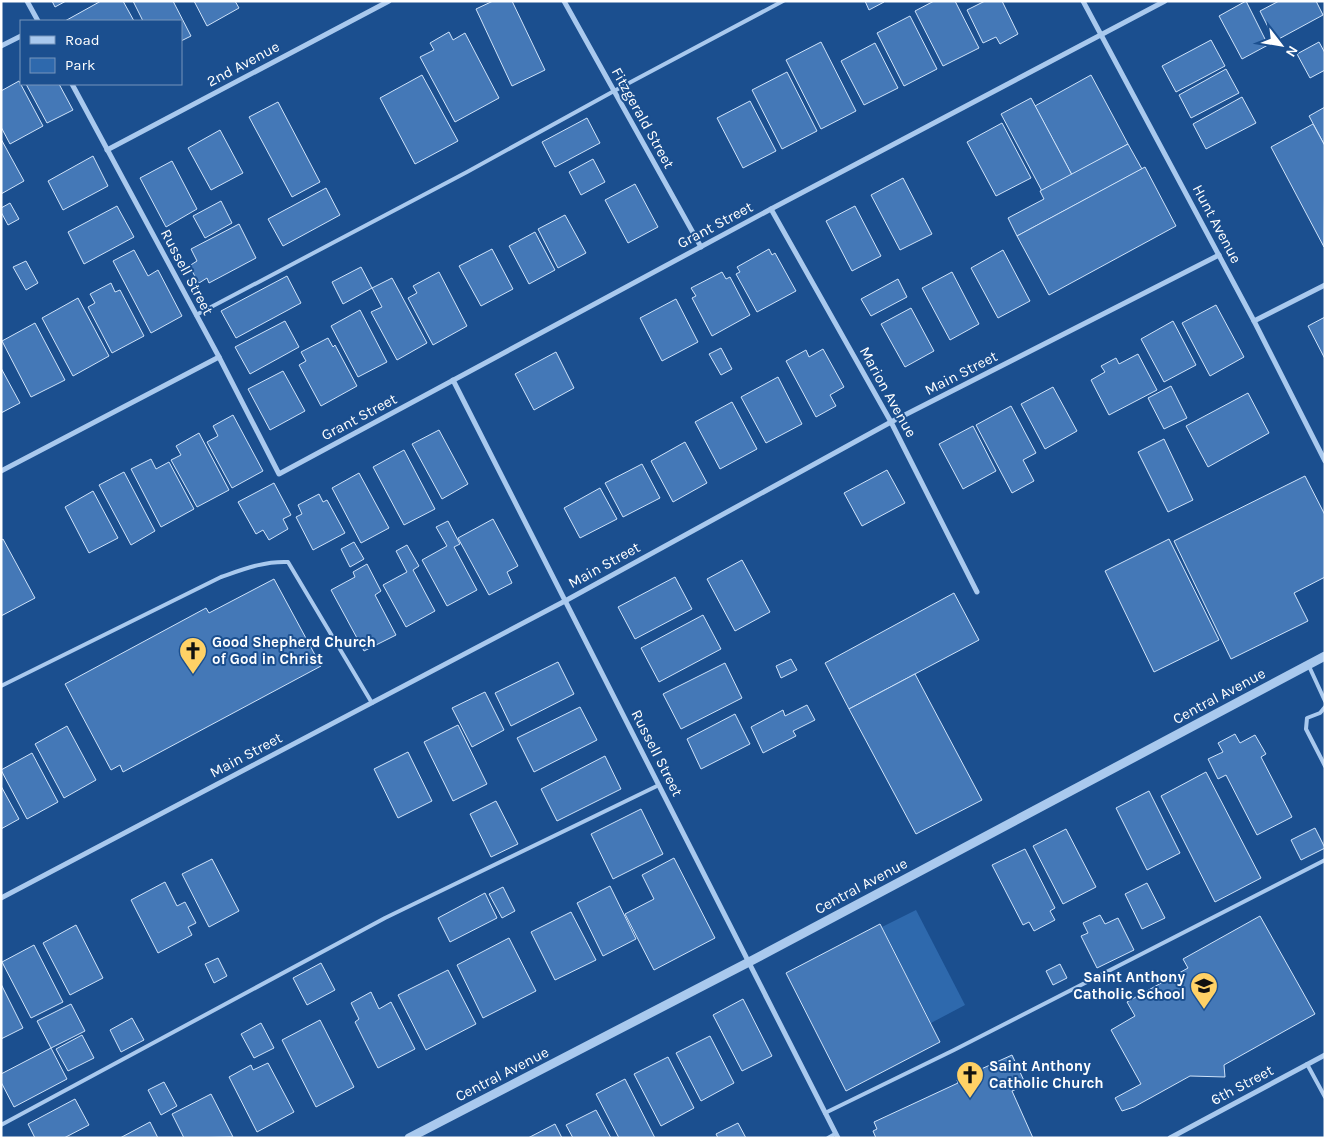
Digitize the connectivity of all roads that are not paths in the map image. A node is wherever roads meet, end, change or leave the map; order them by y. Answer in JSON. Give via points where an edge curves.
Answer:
{"nodes":[{"id":1,"x":27,"y":1,"type":"edge"},
{"id":2,"x":389,"y":1,"type":"edge"},
{"id":3,"x":564,"y":1,"type":"edge"},
{"id":4,"x":783,"y":1,"type":"edge"},
{"id":5,"x":1083,"y":1,"type":"edge"},
{"id":6,"x":1165,"y":1,"type":"edge"},
{"id":7,"x":37,"y":20,"type":"edge"},
{"id":8,"x":1101,"y":35,"type":"junction"},
{"id":9,"x":20,"y":36,"type":"edge"},
{"id":10,"x":1,"y":46,"type":"edge"},
{"id":11,"x":73,"y":85,"type":"edge"},
{"id":12,"x":614,"y":91,"type":"junction"},
{"id":13,"x":107,"y":150,"type":"junction"},
{"id":14,"x":771,"y":209,"type":"junction"},
{"id":15,"x":701,"y":247,"type":"junction"},
{"id":16,"x":1219,"y":255,"type":"junction"},
{"id":17,"x":1325,"y":285,"type":"edge"},
{"id":18,"x":196,"y":315,"type":"junction"},
{"id":19,"x":1254,"y":321,"type":"junction"},
{"id":20,"x":219,"y":357,"type":"junction"},
{"id":21,"x":453,"y":380,"type":"junction"},
{"id":22,"x":891,"y":422,"type":"junction"},
{"id":23,"x":1325,"y":461,"type":"edge"},
{"id":24,"x":1,"y":471,"type":"edge"},
{"id":25,"x":279,"y":474,"type":"joint"},
{"id":26,"x":976,"y":592,"type":"dead end"},
{"id":27,"x":565,"y":601,"type":"junction"},
{"id":28,"x":1325,"y":656,"type":"edge"},
{"id":29,"x":1308,"y":664,"type":"junction"},
{"id":30,"x":1,"y":686,"type":"edge"},
{"id":31,"x":1325,"y":702,"type":"edge"},
{"id":32,"x":372,"y":703,"type":"junction"},
{"id":33,"x":1325,"y":707,"type":"edge"},
{"id":34,"x":1325,"y":766,"type":"edge"},
{"id":35,"x":659,"y":785,"type":"junction"},
{"id":36,"x":1325,"y":860,"type":"edge"},
{"id":37,"x":1,"y":898,"type":"edge"},
{"id":38,"x":749,"y":962,"type":"junction"},
{"id":39,"x":1325,"y":1055,"type":"edge"},
{"id":40,"x":1307,"y":1064,"type":"junction"},
{"id":41,"x":1325,"y":1097,"type":"edge"},
{"id":42,"x":825,"y":1113,"type":"junction"},
{"id":43,"x":1,"y":1125,"type":"edge"},
{"id":44,"x":837,"y":1136,"type":"edge"},
{"id":45,"x":409,"y":1138,"type":"edge"},
{"id":46,"x":828,"y":1138,"type":"edge"},
{"id":47,"x":1170,"y":1138,"type":"edge"}],
"edges":[{"from":1,"to":7,"type":"street"},
{"from":2,"to":13,"type":"street","name":"2nd Avenue"},
{"from":3,"to":12,"type":"street","name":"Fitzgerald Street"},
{"from":4,"to":12,"type":"lane"},
{"from":5,"to":8,"type":"street","name":"Hunt Avenue"},
{"from":6,"to":8,"type":"street","name":"Grant Street"},
{"from":8,"to":14,"type":"street","name":"Grant Street"},
{"from":8,"to":16,"type":"street","name":"Hunt Avenue"},
{"from":9,"to":10,"type":"street"},
{"from":11,"to":13,"type":"street","name":"Russell Street"},
{"from":12,"to":15,"type":"street","name":"Fitzgerald Street"},
{"from":12,"to":18,"type":"lane"},
{"from":13,"to":18,"type":"street","name":"Russell Street"},
{"from":14,"to":15,"type":"street","name":"Grant Street"},
{"from":14,"to":22,"type":"street","name":"Marion Avenue"},
{"from":15,"to":21,"type":"street","name":"Grant Street"},
{"from":16,"to":19,"type":"street","name":"Hunt Avenue"},
{"from":16,"to":22,"type":"street","name":"Main Street"},
{"from":17,"to":19,"type":"street"},
{"from":18,"to":20,"type":"street","name":"Russell Street"},
{"from":19,"to":23,"type":"street","name":"Hunt Avenue"},
{"from":20,"to":24,"type":"street"},
{"from":20,"to":25,"type":"street","name":"Russell Street"},
{"from":21,"to":25,"type":"street","name":"Grant Street"},
{"from":21,"to":27,"type":"street","name":"Russell Street"},
{"from":22,"to":26,"type":"street","name":"Marion Avenue"},
{"from":22,"to":27,"type":"street","name":"Main Street"},
{"from":27,"to":32,"type":"street","name":"Main Street"},
{"from":27,"to":35,"type":"street","name":"Russell Street"},
{"from":28,"to":29,"type":"street","name":"Central Avenue"},
{"from":29,"to":31,"type":"lane"},
{"from":29,"to":38,"type":"street","name":"Central Avenue"},
{"from":30,"to":32,"type":"lane","via":[[221,577],[256,565],[288,562]]},
{"from":32,"to":37,"type":"street","name":"Main Street"},
{"from":33,"to":34,"type":"lane","via":[[1308,718],[1306,723]]},
{"from":35,"to":38,"type":"street","name":"Russell Street"},
{"from":35,"to":43,"type":"lane","via":[[385,918]]},
{"from":36,"to":42,"type":"lane"},
{"from":38,"to":42,"type":"street","name":"Russell Street"},
{"from":38,"to":45,"type":"street","name":"Central Avenue"},
{"from":39,"to":40,"type":"street","name":"6th Street"},
{"from":40,"to":41,"type":"lane"},
{"from":40,"to":47,"type":"street","name":"6th Street"},
{"from":42,"to":44,"type":"street","name":"Russell Street"},
{"from":44,"to":46,"type":"lane"}]}
